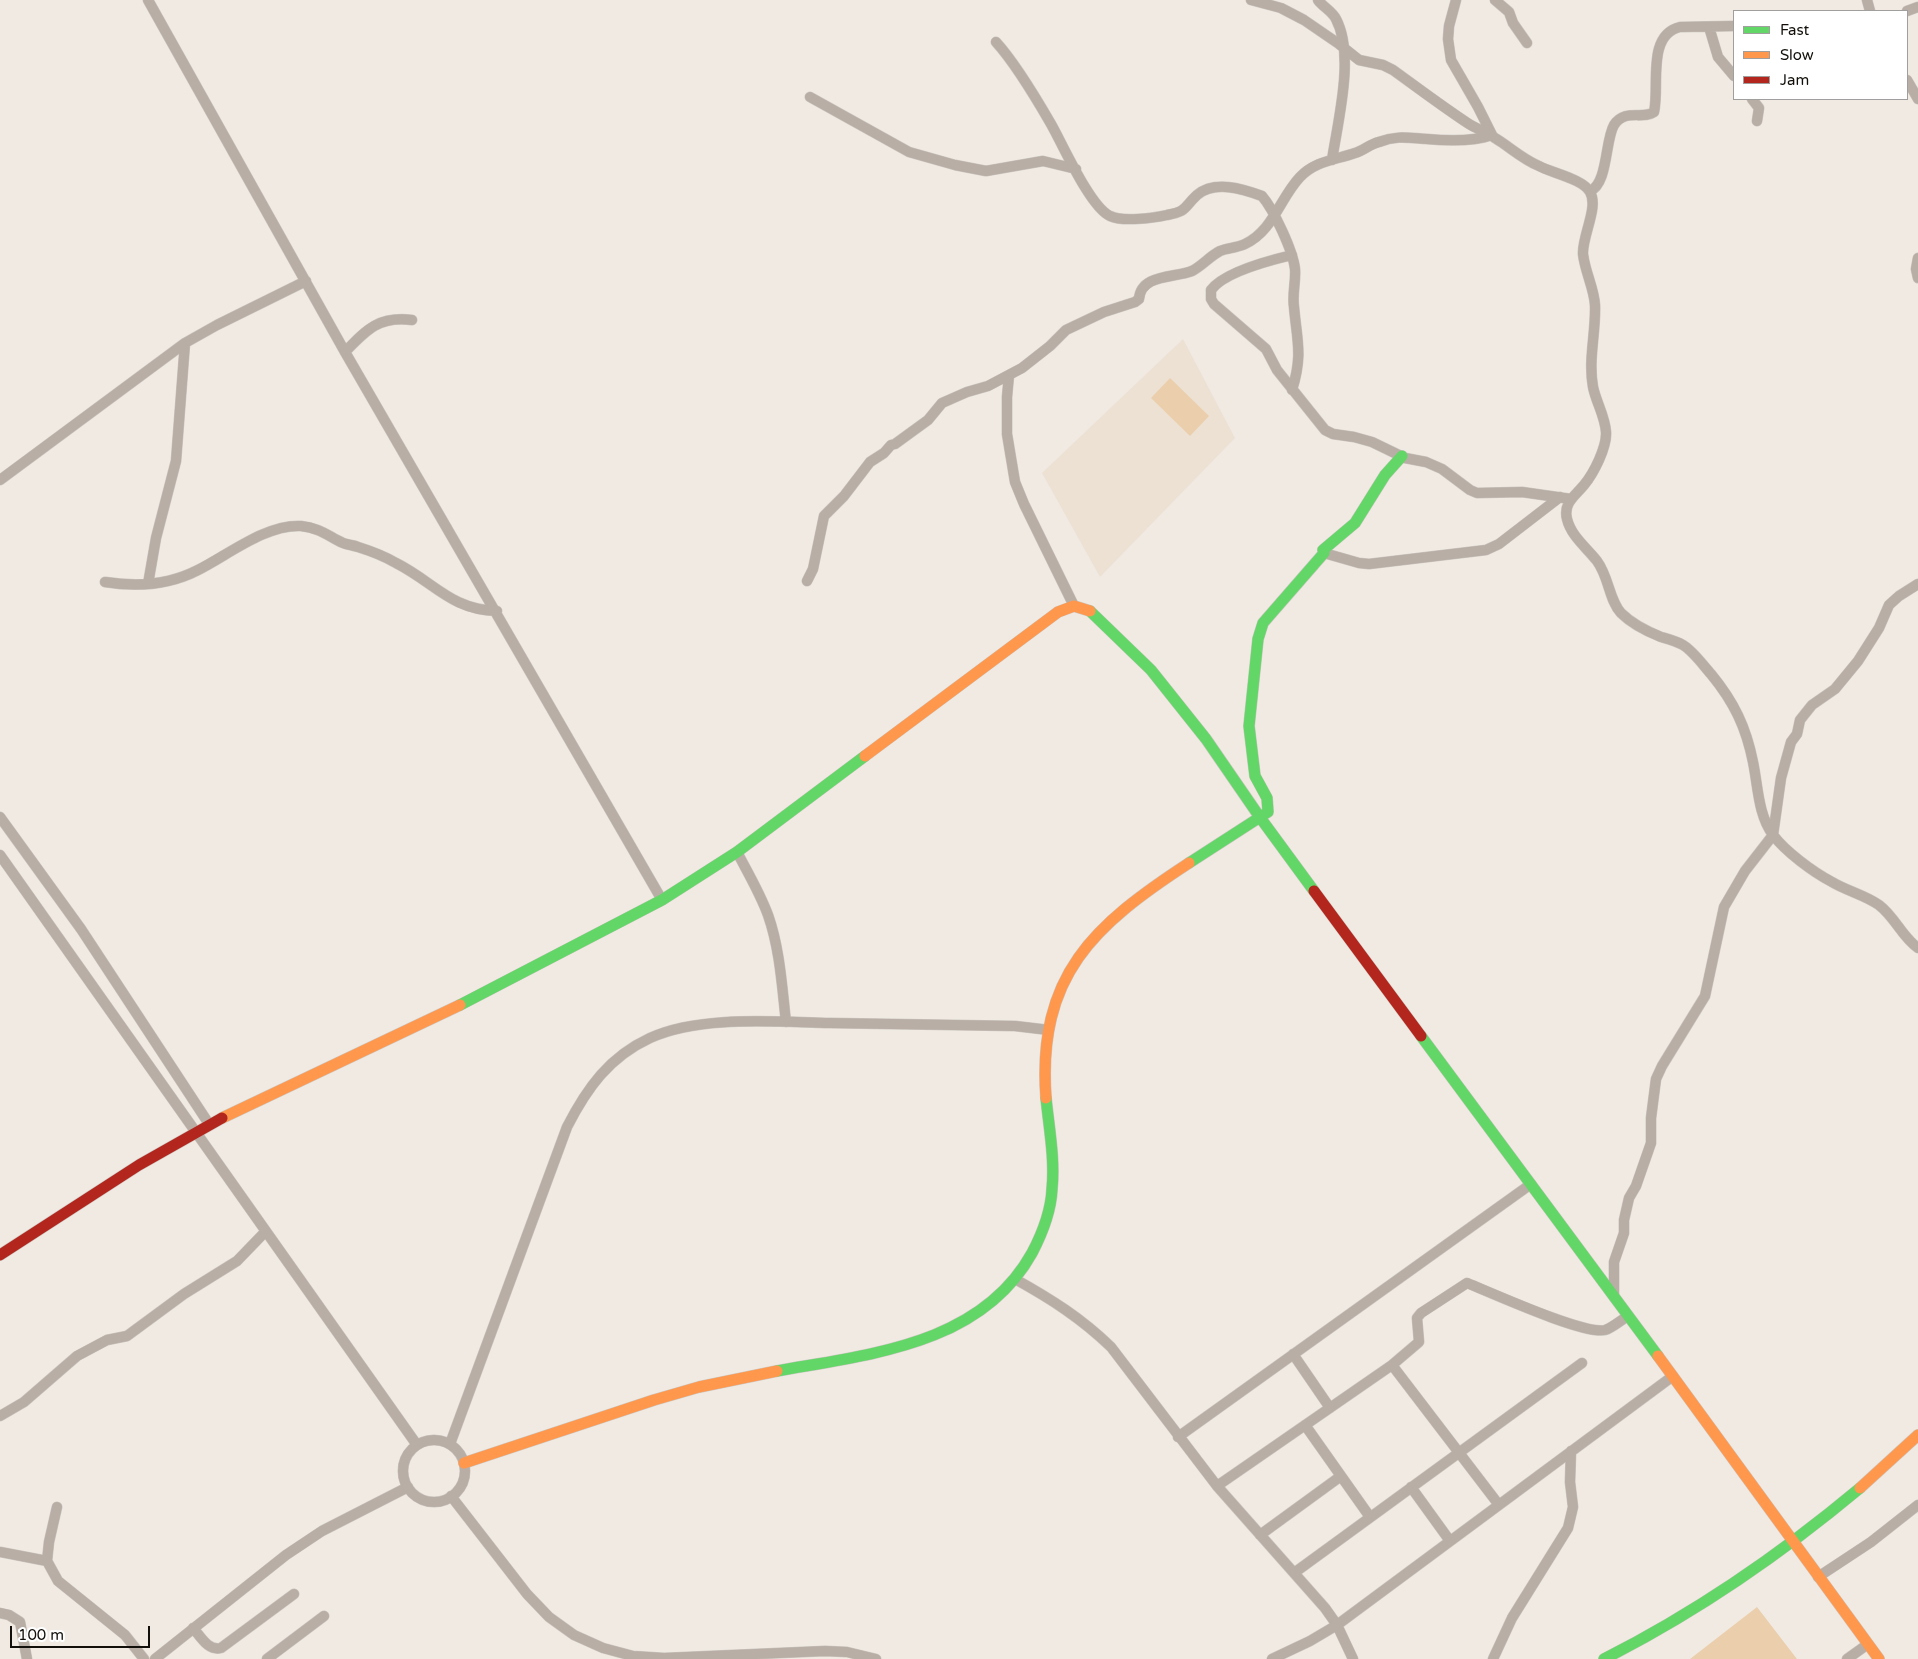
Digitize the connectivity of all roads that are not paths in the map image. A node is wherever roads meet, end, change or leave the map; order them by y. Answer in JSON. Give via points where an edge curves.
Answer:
{"nodes":[{"id":1,"x":148,"y":0,"type":"edge"},
{"id":2,"x":1251,"y":0,"type":"edge"},
{"id":3,"x":1318,"y":0,"type":"edge"},
{"id":4,"x":1456,"y":0,"type":"edge"},
{"id":5,"x":1495,"y":0,"type":"edge"},
{"id":6,"x":1733,"y":26,"type":"edge"},
{"id":7,"x":1709,"y":27,"type":"junction"},
{"id":8,"x":996,"y":42,"type":"dead end"},
{"id":9,"x":1527,"y":42,"type":"dead end"},
{"id":10,"x":1346,"y":50,"type":"junction"},
{"id":11,"x":1733,"y":75,"type":"edge"},
{"id":12,"x":1908,"y":82,"type":"edge"},
{"id":13,"x":810,"y":97,"type":"dead end"},
{"id":14,"x":1918,"y":99,"type":"edge"},
{"id":15,"x":1753,"y":100,"type":"edge"},
{"id":16,"x":1757,"y":121,"type":"dead end"},
{"id":17,"x":1492,"y":135,"type":"junction"},
{"id":18,"x":1332,"y":160,"type":"junction"},
{"id":19,"x":1076,"y":169,"type":"junction"},
{"id":20,"x":1590,"y":191,"type":"junction"},
{"id":21,"x":1274,"y":216,"type":"junction"},
{"id":22,"x":1292,"y":255,"type":"junction"},
{"id":23,"x":1918,"y":258,"type":"edge"},
{"id":24,"x":1918,"y":278,"type":"edge"},
{"id":25,"x":306,"y":281,"type":"junction"},
{"id":26,"x":412,"y":320,"type":"dead end"},
{"id":27,"x":185,"y":344,"type":"junction"},
{"id":28,"x":345,"y":352,"type":"junction"},
{"id":29,"x":1009,"y":375,"type":"junction"},
{"id":30,"x":1292,"y":390,"type":"junction"},
{"id":31,"x":1402,"y":456,"type":"junction"},
{"id":32,"x":0,"y":480,"type":"edge"},
{"id":33,"x":1560,"y":497,"type":"junction"},
{"id":34,"x":1571,"y":499,"type":"junction"},
{"id":35,"x":1324,"y":553,"type":"junction"},
{"id":36,"x":807,"y":581,"type":"dead end"},
{"id":37,"x":105,"y":582,"type":"dead end"},
{"id":38,"x":148,"y":584,"type":"junction"},
{"id":39,"x":1918,"y":584,"type":"edge"},
{"id":40,"x":1074,"y":606,"type":"junction"},
{"id":41,"x":497,"y":612,"type":"junction"},
{"id":42,"x":1259,"y":816,"type":"junction"},
{"id":43,"x":0,"y":817,"type":"edge"},
{"id":44,"x":1773,"y":835,"type":"junction"},
{"id":45,"x":737,"y":852,"type":"junction"},
{"id":46,"x":0,"y":855,"type":"edge"},
{"id":47,"x":662,"y":900,"type":"junction"},
{"id":48,"x":1918,"y":948,"type":"edge"},
{"id":49,"x":786,"y":1022,"type":"junction"},
{"id":50,"x":1049,"y":1030,"type":"junction"},
{"id":51,"x":209,"y":1124,"type":"junction"},
{"id":52,"x":196,"y":1132,"type":"junction"},
{"id":53,"x":1531,"y":1184,"type":"junction"},
{"id":54,"x":265,"y":1232,"type":"junction"},
{"id":55,"x":0,"y":1256,"type":"edge"},
{"id":56,"x":1015,"y":1279,"type":"junction"},
{"id":57,"x":1614,"y":1297,"type":"junction"},
{"id":58,"x":1628,"y":1316,"type":"junction"},
{"id":59,"x":1293,"y":1354,"type":"junction"},
{"id":60,"x":1582,"y":1363,"type":"dead end"},
{"id":61,"x":1392,"y":1365,"type":"junction"},
{"id":62,"x":1673,"y":1376,"type":"junction"},
{"id":63,"x":1330,"y":1408,"type":"junction"},
{"id":64,"x":0,"y":1416,"type":"edge"},
{"id":65,"x":1305,"y":1425,"type":"junction"},
{"id":66,"x":1918,"y":1435,"type":"edge"},
{"id":67,"x":1178,"y":1436,"type":"junction"},
{"id":68,"x":450,"y":1444,"type":"junction"},
{"id":69,"x":417,"y":1445,"type":"junction"},
{"id":70,"x":1571,"y":1451,"type":"junction"},
{"id":71,"x":1458,"y":1452,"type":"junction"},
{"id":72,"x":464,"y":1464,"type":"junction"},
{"id":73,"x":1341,"y":1476,"type":"junction"},
{"id":74,"x":1218,"y":1486,"type":"junction"},
{"id":75,"x":408,"y":1487,"type":"junction"},
{"id":76,"x":1410,"y":1487,"type":"junction"},
{"id":77,"x":452,"y":1496,"type":"junction"},
{"id":78,"x":1499,"y":1505,"type":"junction"},
{"id":79,"x":1918,"y":1506,"type":"edge"},
{"id":80,"x":57,"y":1507,"type":"dead end"},
{"id":81,"x":1370,"y":1517,"type":"junction"},
{"id":82,"x":1260,"y":1535,"type":"junction"},
{"id":83,"x":1450,"y":1541,"type":"junction"},
{"id":84,"x":1792,"y":1542,"type":"junction"},
{"id":85,"x":0,"y":1552,"type":"edge"},
{"id":86,"x":47,"y":1560,"type":"junction"},
{"id":87,"x":1294,"y":1573,"type":"junction"},
{"id":88,"x":1818,"y":1577,"type":"junction"},
{"id":89,"x":294,"y":1594,"type":"dead end"},
{"id":90,"x":0,"y":1613,"type":"edge"},
{"id":91,"x":324,"y":1616,"type":"dead end"},
{"id":92,"x":1337,"y":1625,"type":"junction"},
{"id":93,"x":194,"y":1628,"type":"junction"},
{"id":94,"x":1868,"y":1644,"type":"junction"},
{"id":95,"x":28,"y":1659,"type":"edge"},
{"id":96,"x":144,"y":1659,"type":"edge"},
{"id":97,"x":156,"y":1659,"type":"edge"},
{"id":98,"x":267,"y":1659,"type":"edge"},
{"id":99,"x":876,"y":1659,"type":"edge"},
{"id":100,"x":1272,"y":1659,"type":"edge"},
{"id":101,"x":1353,"y":1659,"type":"edge"},
{"id":102,"x":1493,"y":1659,"type":"edge"},
{"id":103,"x":1604,"y":1659,"type":"edge"},
{"id":104,"x":1847,"y":1659,"type":"edge"},
{"id":105,"x":1879,"y":1659,"type":"edge"}],
"edges":[{"from":1,"to":25,"type":"street"},
{"from":2,"to":10,"type":"street","via":[[1281,8],[1304,20]]},
{"from":3,"to":10,"type":"street","via":[[1335,18]]},
{"from":4,"to":17,"type":"street","via":[[1449,26],[1451,60]]},
{"from":5,"to":9,"type":"street","via":[[1509,12]]},
{"from":6,"to":7,"type":"street"},
{"from":7,"to":11,"type":"street","via":[[1718,57]]},
{"from":7,"to":20,"type":"street","via":[[1680,27],[1666,34],[1656,63],[1654,112],[1632,114],[1614,125],[1605,164],[1596,186]]},
{"from":8,"to":19,"type":"street","via":[[1046,116]]},
{"from":10,"to":17,"type":"street","via":[[1359,60],[1392,70]]},
{"from":10,"to":18,"type":"street"},
{"from":12,"to":14,"type":"street"},
{"from":13,"to":19,"type":"street","via":[[921,156],[986,171],[1043,161]]},
{"from":15,"to":16,"type":"street","via":[[1758,108]]},
{"from":17,"to":18,"type":"street","via":[[1462,140],[1406,136],[1381,141]]},
{"from":17,"to":20,"type":"street","via":[[1522,157]]},
{"from":18,"to":21,"type":"street","via":[[1315,165],[1298,178]]},
{"from":19,"to":21,"type":"street","via":[[1096,204],[1112,217],[1160,217],[1179,213],[1197,195],[1219,186],[1262,196]]},
{"from":20,"to":34,"type":"street","via":[[1592,208],[1584,235],[1583,253],[1595,305],[1592,374],[1606,434],[1597,464]]},
{"from":21,"to":22,"type":"street"},
{"from":21,"to":29,"type":"street","via":[[1264,230],[1248,243],[1232,250],[1221,250],[1192,271],[1166,275],[1147,284],[1140,290],[1138,300],[1066,330],[1031,362]]},
{"from":22,"to":30,"type":"street","via":[[1295,268],[1293,304],[1299,350]]},
{"from":22,"to":30,"type":"street","via":[[1237,273],[1214,286],[1211,293],[1214,304],[1266,349]]},
{"from":23,"to":24,"type":"street"},
{"from":25,"to":27,"type":"street","via":[[216,325]]},
{"from":25,"to":28,"type":"street"},
{"from":26,"to":28,"type":"street","via":[[382,321]]},
{"from":27,"to":32,"type":"street"},
{"from":27,"to":38,"type":"street","via":[[176,461]]},
{"from":28,"to":41,"type":"street"},
{"from":29,"to":36,"type":"street","via":[[942,404],[928,420],[870,462],[824,516],[814,569]]},
{"from":29,"to":40,"type":"street","via":[[1007,434],[1015,482]]},
{"from":30,"to":31,"type":"street","via":[[1325,430],[1372,442]]},
{"from":31,"to":33,"type":"street","via":[[1442,469],[1477,493],[1522,492]]},
{"from":31,"to":35,"type":"street","via":[[1385,475],[1355,523],[1323,550]]},
{"from":33,"to":34,"type":"street"},
{"from":33,"to":35,"type":"street","via":[[1499,544],[1486,550],[1369,564]]},
{"from":34,"to":44,"type":"street","via":[[1565,511],[1568,523],[1605,573],[1615,607],[1636,626],[1688,648],[1736,710],[1746,735],[1763,814]]},
{"from":35,"to":42,"type":"street","via":[[1263,623],[1258,639],[1248,726],[1255,776],[1266,798],[1268,812]]},
{"from":37,"to":38,"type":"street"},
{"from":38,"to":41,"type":"street","via":[[169,581],[196,571],[272,530],[303,526],[398,563],[463,606]]},
{"from":39,"to":44,"type":"street","via":[[1889,605],[1858,661],[1835,689],[1812,705],[1800,720],[1781,778]]},
{"from":40,"to":42,"type":"street","via":[[1091,611],[1151,670],[1206,739]]},
{"from":40,"to":45,"type":"street","via":[[1058,612]]},
{"from":41,"to":47,"type":"street"},
{"from":42,"to":50,"type":"street","via":[[1130,902],[1106,922],[1070,972],[1057,1000]]},
{"from":42,"to":53,"type":"street"},
{"from":43,"to":51,"type":"street","via":[[81,929]]},
{"from":44,"to":48,"type":"street","via":[[1798,859],[1831,882],[1884,909]]},
{"from":44,"to":57,"type":"street","via":[[1745,871],[1724,907],[1705,996],[1656,1079],[1651,1143],[1629,1198],[1624,1233],[1614,1262]]},
{"from":45,"to":47,"type":"street"},
{"from":45,"to":49,"type":"street","via":[[769,917]]},
{"from":46,"to":52,"type":"street"},
{"from":47,"to":51,"type":"street","via":[[454,1008]]},
{"from":49,"to":50,"type":"street","via":[[1015,1026]]},
{"from":49,"to":68,"type":"street","via":[[719,1022],[688,1026],[651,1038],[624,1054],[600,1075],[581,1100],[567,1128]]},
{"from":50,"to":56,"type":"street","via":[[1044,1074],[1053,1176],[1048,1213],[1035,1248]]},
{"from":51,"to":52,"type":"street"},
{"from":52,"to":54,"type":"street"},
{"from":52,"to":55,"type":"street","via":[[139,1165]]},
{"from":53,"to":57,"type":"street"},
{"from":53,"to":59,"type":"street"},
{"from":54,"to":64,"type":"street","via":[[237,1260],[127,1336],[107,1340],[78,1356],[24,1402]]},
{"from":54,"to":69,"type":"street"},
{"from":56,"to":67,"type":"street","via":[[1068,1310],[1097,1334],[1129,1369]]},
{"from":56,"to":72,"type":"street","via":[[991,1304],[962,1324],[930,1338],[679,1393]]},
{"from":57,"to":58,"type":"street"},
{"from":58,"to":61,"type":"street","via":[[1605,1330],[1587,1329],[1467,1283],[1420,1313],[1417,1318],[1420,1342]]},
{"from":58,"to":62,"type":"street"},
{"from":59,"to":63,"type":"street"},
{"from":59,"to":67,"type":"street"},
{"from":60,"to":71,"type":"street"},
{"from":61,"to":63,"type":"street"},
{"from":61,"to":71,"type":"street"},
{"from":62,"to":70,"type":"street"},
{"from":62,"to":84,"type":"street"},
{"from":63,"to":65,"type":"street"},
{"from":65,"to":73,"type":"street"},
{"from":65,"to":74,"type":"street"},
{"from":66,"to":84,"type":"street","via":[[1856,1492]]},
{"from":67,"to":74,"type":"street"},
{"from":68,"to":69,"type":"street","via":[[430,1440]]},
{"from":68,"to":72,"type":"street","via":[[457,1449]]},
{"from":69,"to":75,"type":"street","via":[[404,1464]]},
{"from":70,"to":78,"type":"street"},
{"from":70,"to":102,"type":"street","via":[[1573,1507],[1568,1528],[1512,1618]]},
{"from":71,"to":76,"type":"street"},
{"from":71,"to":78,"type":"street"},
{"from":72,"to":77,"type":"street","via":[[463,1482]]},
{"from":73,"to":81,"type":"street"},
{"from":73,"to":82,"type":"street"},
{"from":74,"to":82,"type":"street"},
{"from":75,"to":77,"type":"street","via":[[423,1499],[433,1501]]},
{"from":75,"to":93,"type":"street","via":[[322,1531],[286,1555]]},
{"from":76,"to":81,"type":"street"},
{"from":76,"to":83,"type":"street"},
{"from":77,"to":99,"type":"street","via":[[527,1594],[549,1617],[574,1635],[603,1648],[633,1656],[664,1658],[847,1652]]},
{"from":78,"to":83,"type":"street"},
{"from":79,"to":88,"type":"street"},
{"from":80,"to":86,"type":"street"},
{"from":81,"to":87,"type":"street"},
{"from":82,"to":87,"type":"street"},
{"from":83,"to":92,"type":"street"},
{"from":84,"to":88,"type":"street"},
{"from":84,"to":103,"type":"street","via":[[1703,1602]]},
{"from":85,"to":86,"type":"street"},
{"from":86,"to":96,"type":"street","via":[[58,1581],[126,1635]]},
{"from":87,"to":92,"type":"street"},
{"from":88,"to":94,"type":"street"},
{"from":89,"to":93,"type":"street","via":[[218,1649],[209,1647]]},
{"from":90,"to":95,"type":"street","via":[[20,1622]]},
{"from":91,"to":98,"type":"street"},
{"from":92,"to":100,"type":"street"},
{"from":92,"to":101,"type":"street"},
{"from":93,"to":97,"type":"street"},
{"from":94,"to":104,"type":"street"},
{"from":94,"to":105,"type":"street"}]}
